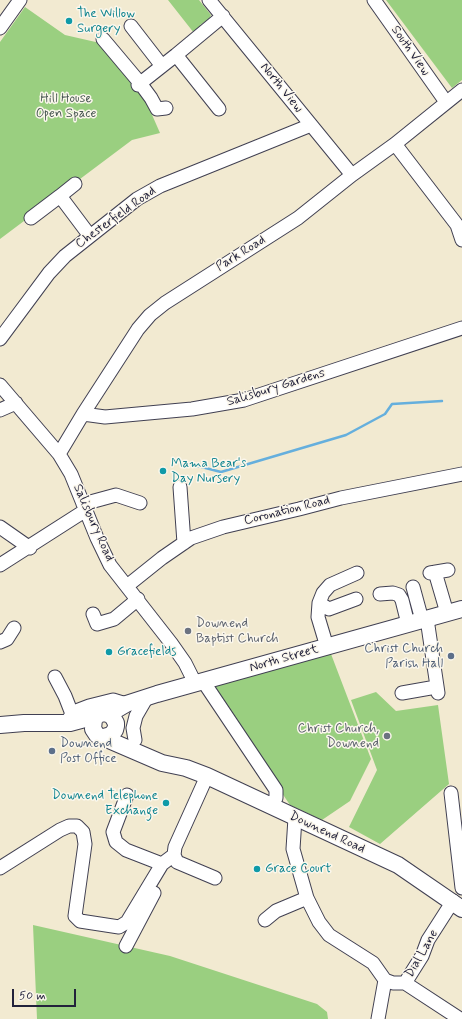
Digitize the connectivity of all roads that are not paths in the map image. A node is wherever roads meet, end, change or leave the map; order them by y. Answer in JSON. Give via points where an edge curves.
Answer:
{"nodes":[{"id":1,"x":20,"y":0,"type":"edge"},
{"id":2,"x":209,"y":0,"type":"edge"},
{"id":3,"x":374,"y":0,"type":"edge"},
{"id":4,"x":223,"y":16,"type":"junction"},
{"id":5,"x":131,"y":26,"type":"dead end"},
{"id":6,"x":0,"y":28,"type":"edge"},
{"id":7,"x":103,"y":39,"type":"dead end"},
{"id":8,"x":176,"y":55,"type":"junction"},
{"id":9,"x":159,"y":68,"type":"junction"},
{"id":10,"x":139,"y":84,"type":"junction"},
{"id":11,"x":461,"y":92,"type":"edge"},
{"id":12,"x":446,"y":102,"type":"junction"},
{"id":13,"x":166,"y":108,"type":"dead end"},
{"id":14,"x":219,"y":109,"type":"dead end"},
{"id":15,"x":311,"y":125,"type":"junction"},
{"id":16,"x":394,"y":144,"type":"junction"},
{"id":17,"x":352,"y":175,"type":"junction"},
{"id":18,"x":75,"y":184,"type":"dead end"},
{"id":19,"x":60,"y":196,"type":"junction"},
{"id":20,"x":31,"y":218,"type":"dead end"},
{"id":21,"x":90,"y":236,"type":"junction"},
{"id":22,"x":462,"y":240,"type":"edge"},
{"id":23,"x":462,"y":328,"type":"edge"},
{"id":24,"x":0,"y":339,"type":"edge"},
{"id":25,"x":0,"y":385,"type":"edge"},
{"id":26,"x":16,"y":403,"type":"junction"},
{"id":27,"x":0,"y":410,"type":"edge"},
{"id":28,"x":83,"y":414,"type":"junction"},
{"id":29,"x":59,"y":454,"type":"junction"},
{"id":30,"x":462,"y":474,"type":"edge"},
{"id":31,"x":180,"y":487,"type":"dead end"},
{"id":32,"x":140,"y":503,"type":"dead end"},
{"id":33,"x":85,"y":507,"type":"junction"},
{"id":34,"x":0,"y":527,"type":"edge"},
{"id":35,"x":184,"y":543,"type":"junction"},
{"id":36,"x":30,"y":548,"type":"junction"},
{"id":37,"x":0,"y":565,"type":"edge"},
{"id":38,"x":448,"y":570,"type":"dead end"},
{"id":39,"x":357,"y":573,"type":"dead end"},
{"id":40,"x":128,"y":586,"type":"junction"},
{"id":41,"x":413,"y":587,"type":"dead end"},
{"id":42,"x":380,"y":594,"type":"dead end"},
{"id":43,"x":356,"y":599,"type":"dead end"},
{"id":44,"x":138,"y":600,"type":"junction"},
{"id":45,"x":319,"y":603,"type":"junction"},
{"id":46,"x":454,"y":611,"type":"edge"},
{"id":47,"x":94,"y":614,"type":"dead end"},
{"id":48,"x":419,"y":621,"type":"junction"},
{"id":49,"x":14,"y":628,"type":"dead end"},
{"id":50,"x":0,"y":642,"type":"edge"},
{"id":51,"x":327,"y":647,"type":"junction"},
{"id":52,"x":55,"y":677,"type":"dead end"},
{"id":53,"x":199,"y":682,"type":"junction"},
{"id":54,"x":402,"y":693,"type":"dead end"},
{"id":55,"x":148,"y":697,"type":"junction"},
{"id":56,"x":126,"y":704,"type":"junction"},
{"id":57,"x":70,"y":720,"type":"junction"},
{"id":58,"x":2,"y":721,"type":"edge"},
{"id":59,"x":103,"y":725,"type":"junction"},
{"id":60,"x":135,"y":740,"type":"junction"},
{"id":61,"x":186,"y":768,"type":"junction"},
{"id":62,"x":207,"y":776,"type":"junction"},
{"id":63,"x":451,"y":793,"type":"dead end"},
{"id":64,"x":127,"y":795,"type":"dead end"},
{"id":65,"x":270,"y":806,"type":"junction"},
{"id":66,"x":295,"y":818,"type":"junction"},
{"id":67,"x":460,"y":853,"type":"edge"},
{"id":68,"x":174,"y":855,"type":"junction"},
{"id":69,"x":162,"y":864,"type":"junction"},
{"id":70,"x":1,"y":867,"type":"edge"},
{"id":71,"x":215,"y":878,"type":"dead end"},
{"id":72,"x":462,"y":888,"type":"edge"},
{"id":73,"x":307,"y":898,"type":"junction"},
{"id":74,"x":457,"y":905,"type":"edge"},
{"id":75,"x":265,"y":920,"type":"dead end"},
{"id":76,"x":126,"y":946,"type":"dead end"},
{"id":77,"x":385,"y":980,"type":"junction"},
{"id":78,"x":405,"y":983,"type":"junction"},
{"id":79,"x":378,"y":1019,"type":"edge"},
{"id":80,"x":460,"y":1019,"type":"edge"}],
"edges":[{"from":1,"to":6,"type":"street"},
{"from":2,"to":4,"type":"street","name":"North View"},
{"from":3,"to":12,"type":"street","name":"South View"},
{"from":4,"to":8,"type":"street"},
{"from":4,"to":15,"type":"street","name":"North View"},
{"from":5,"to":9,"type":"street"},
{"from":7,"to":10,"type":"street"},
{"from":8,"to":9,"type":"street"},
{"from":8,"to":14,"type":"street"},
{"from":9,"to":10,"type":"street"},
{"from":10,"to":13,"type":"street","via":[[157,109]]},
{"from":11,"to":12,"type":"street","name":"Park Road"},
{"from":12,"to":16,"type":"street","name":"Park Road"},
{"from":15,"to":17,"type":"street","name":"North View"},
{"from":15,"to":21,"type":"street","name":"Chesterfield Road","via":[[160,186],[137,199]]},
{"from":16,"to":17,"type":"street","name":"Park Road"},
{"from":16,"to":22,"type":"street","via":[[457,225]]},
{"from":17,"to":28,"type":"street","name":"Park Road","via":[[298,218],[150,315],[138,328]]},
{"from":18,"to":19,"type":"street"},
{"from":19,"to":20,"type":"street"},
{"from":19,"to":21,"type":"street"},
{"from":21,"to":24,"type":"street","name":"Chesterfield Road","via":[[49,273]]},
{"from":23,"to":28,"type":"street","name":"Salisbury Gardens","via":[[244,400],[192,409],[105,417]]},
{"from":25,"to":26,"type":"street","name":"Salisbury Road"},
{"from":26,"to":27,"type":"street"},
{"from":26,"to":29,"type":"street","name":"Salisbury Road"},
{"from":28,"to":29,"type":"street","name":"Park Road"},
{"from":29,"to":33,"type":"street","name":"Salisbury Road","via":[[72,474]]},
{"from":30,"to":35,"type":"street","name":"Coronation Road","via":[[341,498],[223,527]]},
{"from":31,"to":35,"type":"street"},
{"from":32,"to":33,"type":"street","via":[[116,495]]},
{"from":33,"to":36,"type":"street"},
{"from":33,"to":40,"type":"street","name":"Salisbury Road","via":[[96,538],[110,565]]},
{"from":34,"to":36,"type":"street"},
{"from":35,"to":40,"type":"street","name":"Coronation Road"},
{"from":36,"to":37,"type":"street"},
{"from":38,"to":46,"type":"street","via":[[432,573]]},
{"from":39,"to":45,"type":"street","via":[[330,585]]},
{"from":40,"to":44,"type":"street","name":"Salisbury Road"},
{"from":41,"to":48,"type":"street"},
{"from":42,"to":48,"type":"street","via":[[399,595]]},
{"from":43,"to":45,"type":"street","via":[[329,609]]},
{"from":44,"to":47,"type":"street","via":[[114,619],[97,624]]},
{"from":44,"to":53,"type":"street","name":"Salisbury Road","via":[[168,644]]},
{"from":45,"to":51,"type":"street","via":[[318,617]]},
{"from":46,"to":48,"type":"main road","name":"North Street"},
{"from":48,"to":51,"type":"main road","name":"North Street"},
{"from":48,"to":54,"type":"street","via":[[437,690]]},
{"from":49,"to":50,"type":"street","via":[[7,640]]},
{"from":51,"to":53,"type":"main road","name":"North Street"},
{"from":52,"to":57,"type":"street","via":[[66,696]]},
{"from":53,"to":55,"type":"main road","name":"North Street"},
{"from":53,"to":65,"type":"street","name":"Salisbury Road","via":[[276,790],[276,798]]},
{"from":55,"to":56,"type":"main road","name":"North Street"},
{"from":55,"to":60,"type":"street","via":[[136,716],[133,728]]},
{"from":56,"to":57,"type":"street","via":[[113,700],[76,710]]},
{"from":56,"to":59,"type":"main road","name":"North Street"},
{"from":57,"to":58,"type":"main road","name":"North Street"},
{"from":57,"to":59,"type":"main road","name":"North Street"},
{"from":59,"to":60,"type":"main road","name":"Downend Road"},
{"from":59,"to":61,"type":"main road","name":"Downend Road","via":[[162,763]]},
{"from":60,"to":61,"type":"main road","name":"Downend Road"},
{"from":61,"to":62,"type":"main road","name":"Downend Road"},
{"from":62,"to":65,"type":"main road","name":"Downend Road"},
{"from":62,"to":68,"type":"street"},
{"from":63,"to":67,"type":"street"},
{"from":64,"to":69,"type":"street","via":[[113,832],[116,842],[126,850]]},
{"from":65,"to":66,"type":"main road","name":"Downend Road"},
{"from":66,"to":73,"type":"street","name":"Dial Lane","via":[[293,849]]},
{"from":66,"to":74,"type":"main road","name":"Downend Road","via":[[398,865]]},
{"from":67,"to":72,"type":"street"},
{"from":68,"to":69,"type":"street"},
{"from":68,"to":71,"type":"street","via":[[177,862]]},
{"from":68,"to":76,"type":"street"},
{"from":69,"to":70,"type":"street","via":[[127,922],[119,927],[80,921],[75,916],[85,844],[83,832],[77,826],[60,830]]},
{"from":73,"to":75,"type":"street","via":[[276,910]]},
{"from":73,"to":77,"type":"street","name":"Dial Lane","via":[[329,935],[373,963]]},
{"from":74,"to":78,"type":"street","name":"Dial Lane","via":[[428,940],[422,956]]},
{"from":77,"to":78,"type":"street","name":"Dial Lane"},
{"from":77,"to":79,"type":"street"},
{"from":78,"to":80,"type":"street"}]}
